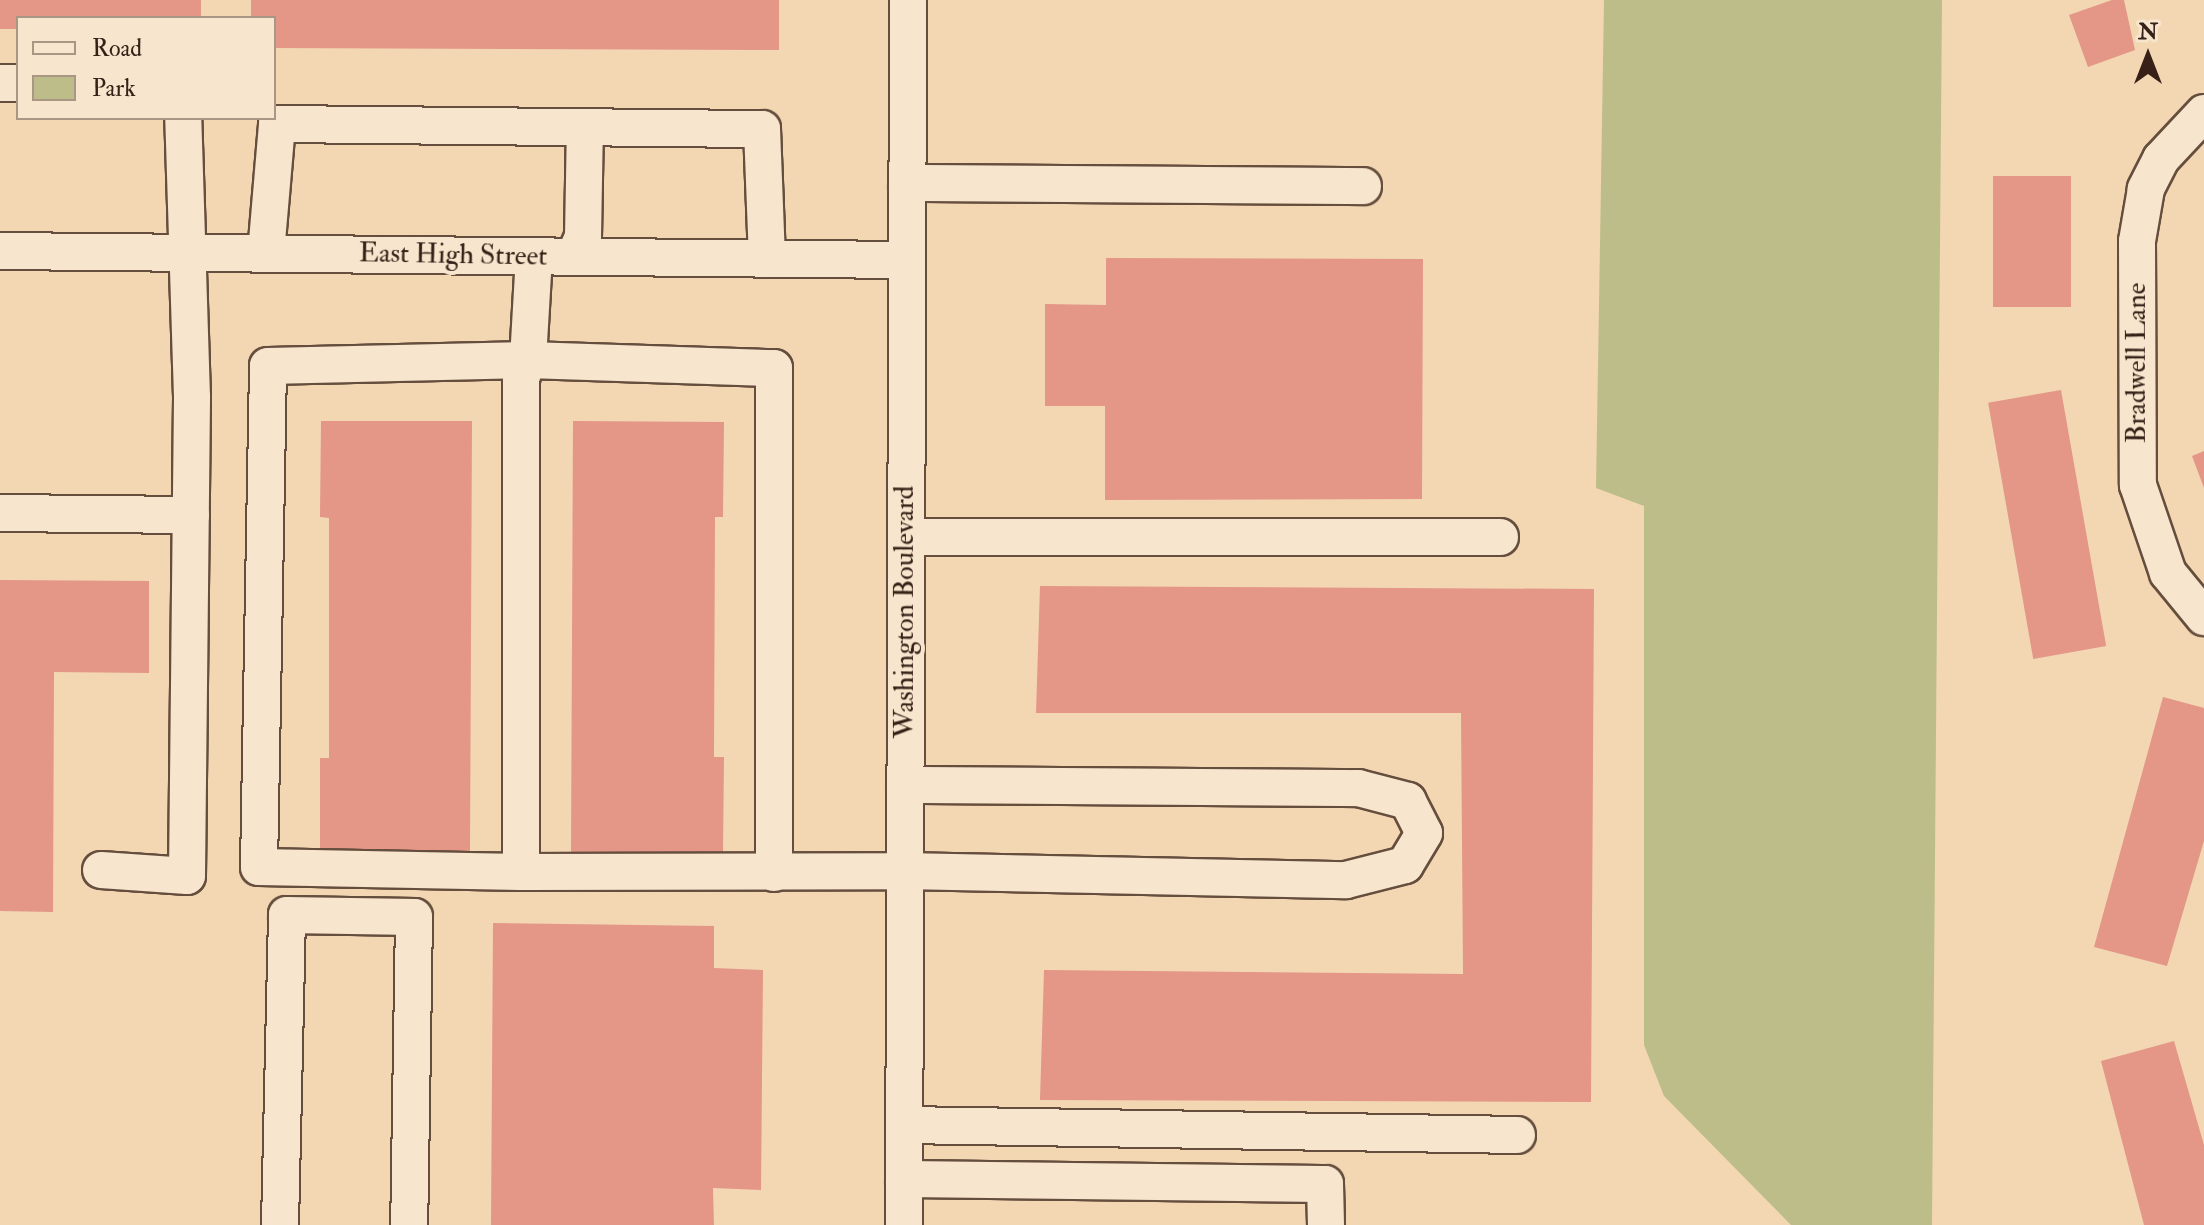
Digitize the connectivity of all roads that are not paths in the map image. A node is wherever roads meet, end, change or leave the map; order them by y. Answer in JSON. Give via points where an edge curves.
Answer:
{"nodes":[{"id":1,"x":908,"y":0,"type":"edge"},
{"id":2,"x":2204,"y":113,"type":"edge"},
{"id":3,"x":183,"y":120,"type":"edge"},
{"id":4,"x":585,"y":127,"type":"junction"},
{"id":5,"x":907,"y":183,"type":"junction"},
{"id":6,"x":1363,"y":186,"type":"dead end"},
{"id":7,"x":0,"y":251,"type":"edge"},
{"id":8,"x":184,"y":253,"type":"junction"},
{"id":9,"x":266,"y":253,"type":"junction"},
{"id":10,"x":534,"y":256,"type":"junction"},
{"id":11,"x":574,"y":257,"type":"junction"},
{"id":12,"x":767,"y":259,"type":"junction"},
{"id":13,"x":907,"y":260,"type":"junction"},
{"id":14,"x":528,"y":360,"type":"junction"},
{"id":15,"x":0,"y":513,"type":"edge"},
{"id":16,"x":191,"y":515,"type":"junction"},
{"id":17,"x":906,"y":537,"type":"junction"},
{"id":18,"x":1500,"y":537,"type":"dead end"},
{"id":19,"x":2204,"y":617,"type":"edge"},
{"id":20,"x":905,"y":785,"type":"junction"},
{"id":21,"x":101,"y":870,"type":"dead end"},
{"id":22,"x":904,"y":871,"type":"junction"},
{"id":23,"x":521,"y":872,"type":"junction"},
{"id":24,"x":774,"y":873,"type":"junction"},
{"id":25,"x":904,"y":1125,"type":"junction"},
{"id":26,"x":1517,"y":1135,"type":"dead end"},
{"id":27,"x":904,"y":1179,"type":"junction"},
{"id":28,"x":280,"y":1225,"type":"edge"},
{"id":29,"x":409,"y":1225,"type":"edge"},
{"id":30,"x":904,"y":1225,"type":"edge"},
{"id":31,"x":1326,"y":1225,"type":"edge"}],
"edges":[{"from":1,"to":5,"type":"street","name":"Washington Boulevard"},
{"from":2,"to":19,"type":"street","name":"Bradwell Lane","via":[[2161,159],[2146,189],[2137,241],[2138,485],[2168,573]]},
{"from":3,"to":8,"type":"street"},
{"from":4,"to":9,"type":"street","via":[[277,124]]},
{"from":4,"to":11,"type":"street","via":[[583,237]]},
{"from":4,"to":12,"type":"street","via":[[762,129]]},
{"from":5,"to":6,"type":"street"},
{"from":5,"to":13,"type":"street","name":"Washington Boulevard"},
{"from":7,"to":8,"type":"street","name":"East High Street"},
{"from":8,"to":9,"type":"street","name":"East High Street"},
{"from":8,"to":16,"type":"street","via":[[192,397]]},
{"from":9,"to":10,"type":"street","name":"East High Street"},
{"from":10,"to":11,"type":"street","name":"East High Street"},
{"from":10,"to":14,"type":"street"},
{"from":11,"to":12,"type":"street","name":"East High Street"},
{"from":12,"to":13,"type":"street","name":"East High Street"},
{"from":13,"to":17,"type":"street","name":"Washington Boulevard"},
{"from":14,"to":23,"type":"street","via":[[521,378]]},
{"from":14,"to":23,"type":"street","via":[[268,366],[259,851],[259,867]]},
{"from":14,"to":24,"type":"street","via":[[774,368]]},
{"from":15,"to":16,"type":"street"},
{"from":16,"to":21,"type":"street","via":[[187,876]]},
{"from":17,"to":18,"type":"street"},
{"from":17,"to":20,"type":"street","name":"Washington Boulevard"},
{"from":20,"to":22,"type":"street","name":"Washington Boulevard"},
{"from":20,"to":22,"type":"street","via":[[1358,788],[1408,801],[1424,833],[1405,865],[1346,880]]},
{"from":22,"to":24,"type":"street"},
{"from":22,"to":25,"type":"street","name":"Washington Boulevard"},
{"from":23,"to":24,"type":"street"},
{"from":25,"to":26,"type":"street"},
{"from":25,"to":27,"type":"street","name":"Washington Boulevard"},
{"from":27,"to":30,"type":"street","name":"Washington Boulevard"},
{"from":27,"to":31,"type":"street","via":[[1325,1184]]},
{"from":28,"to":29,"type":"street","via":[[287,915],[414,917]]}]}
